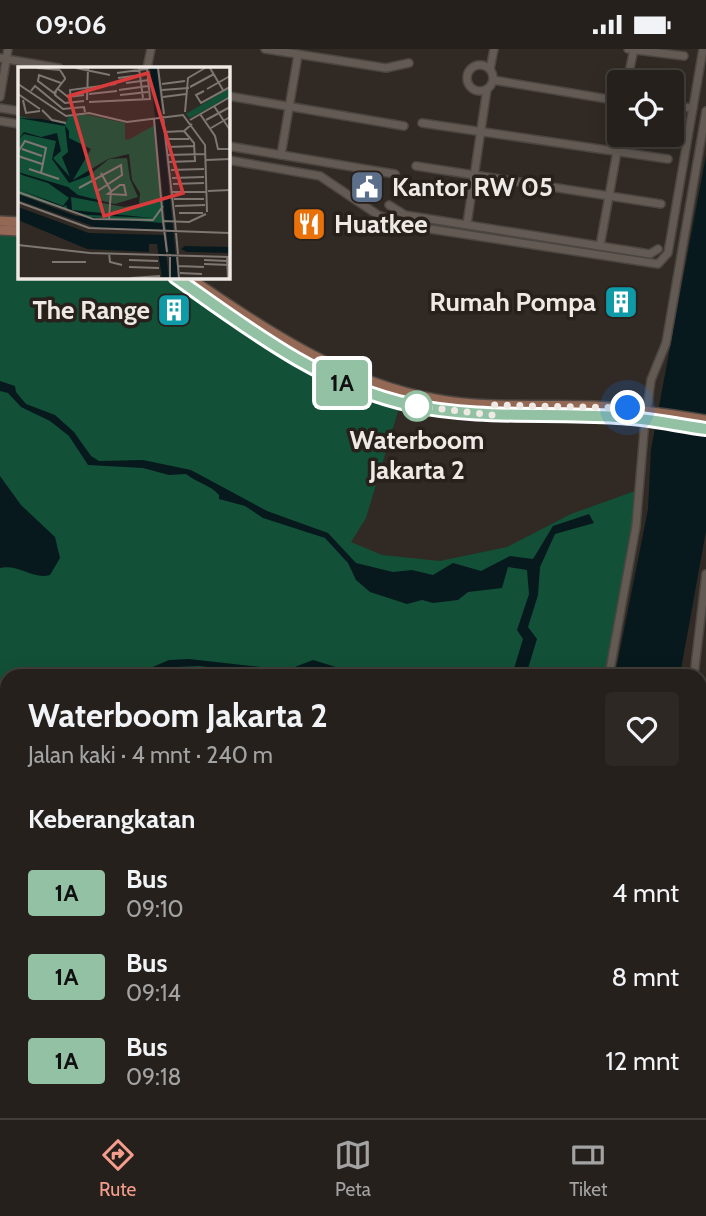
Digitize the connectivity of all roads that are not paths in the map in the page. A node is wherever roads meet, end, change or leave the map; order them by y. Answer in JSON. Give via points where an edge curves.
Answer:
{"nodes":[{"id":1,"x":8,"y":49,"type":"edge"},
{"id":2,"x":151,"y":49,"type":"edge"},
{"id":3,"x":265,"y":49,"type":"edge"},
{"id":4,"x":494,"y":49,"type":"edge"},
{"id":5,"x":628,"y":49,"type":"edge"},
{"id":6,"x":634,"y":49,"type":"edge"},
{"id":7,"x":703,"y":49,"type":"edge"},
{"id":8,"x":298,"y":55,"type":"junction"},
{"id":9,"x":684,"y":56,"type":"dead end"},
{"id":10,"x":3,"y":58,"type":"edge"},
{"id":11,"x":409,"y":63,"type":"dead end"},
{"id":12,"x":53,"y":67,"type":"edge"},
{"id":13,"x":147,"y":67,"type":"edge"},
{"id":14,"x":490,"y":69,"type":"junction"},
{"id":15,"x":630,"y":70,"type":"edge"},
{"id":16,"x":493,"y":80,"type":"junction"},
{"id":17,"x":488,"y":89,"type":"junction"},
{"id":18,"x":229,"y":96,"type":"edge"},
{"id":19,"x":0,"y":97,"type":"edge"},
{"id":20,"x":607,"y":99,"type":"edge"},
{"id":21,"x":289,"y":107,"type":"junction"},
{"id":22,"x":0,"y":108,"type":"edge"},
{"id":23,"x":684,"y":108,"type":"edge"},
{"id":24,"x":692,"y":109,"type":"junction"},
{"id":25,"x":18,"y":111,"type":"edge"},
{"id":26,"x":706,"y":111,"type":"edge"},
{"id":27,"x":0,"y":121,"type":"edge"},
{"id":28,"x":422,"y":123,"type":"dead end"},
{"id":29,"x":18,"y":124,"type":"edge"},
{"id":30,"x":404,"y":126,"type":"dead end"},
{"id":31,"x":481,"y":132,"type":"junction"},
{"id":32,"x":229,"y":146,"type":"edge"},
{"id":33,"x":617,"y":147,"type":"edge"},
{"id":34,"x":616,"y":153,"type":"junction"},
{"id":35,"x":281,"y":155,"type":"junction"},
{"id":36,"x":668,"y":159,"type":"dead end"},
{"id":37,"x":229,"y":160,"type":"edge"},
{"id":38,"x":416,"y":166,"type":"dead end"},
{"id":39,"x":395,"y":174,"type":"dead end"},
{"id":40,"x":474,"y":175,"type":"junction"},
{"id":41,"x":608,"y":197,"type":"junction"},
{"id":42,"x":661,"y":204,"type":"dead end"},
{"id":43,"x":389,"y":205,"type":"dead end"},
{"id":44,"x":676,"y":205,"type":"junction"},
{"id":45,"x":689,"y":207,"type":"junction"},
{"id":46,"x":0,"y":221,"type":"edge"},
{"id":47,"x":18,"y":222,"type":"edge"},
{"id":48,"x":467,"y":224,"type":"junction"},
{"id":49,"x":0,"y":230,"type":"edge"},
{"id":50,"x":18,"y":231,"type":"edge"},
{"id":51,"x":600,"y":246,"type":"junction"},
{"id":52,"x":658,"y":249,"type":"dead end"},
{"id":53,"x":176,"y":278,"type":"edge"},
{"id":54,"x":189,"y":278,"type":"edge"},
{"id":55,"x":492,"y":410,"type":"junction"},
{"id":56,"x":650,"y":416,"type":"junction"},
{"id":57,"x":706,"y":420,"type":"edge"},
{"id":58,"x":706,"y":429,"type":"edge"},
{"id":59,"x":706,"y":574,"type":"edge"},
{"id":60,"x":703,"y":639,"type":"edge"},
{"id":61,"x":610,"y":669,"type":"edge"},
{"id":62,"x":696,"y":669,"type":"edge"}],
"edges":[{"from":1,"to":10,"type":"street"},
{"from":2,"to":13,"type":"street"},
{"from":3,"to":8,"type":"street"},
{"from":4,"to":14,"type":"street"},
{"from":5,"to":6,"type":"street"},
{"from":6,"to":9,"type":"street"},
{"from":6,"to":15,"type":"street"},
{"from":7,"to":24,"type":"street"},
{"from":8,"to":11,"type":"street","via":[[386,68]]},
{"from":8,"to":21,"type":"street"},
{"from":10,"to":12,"type":"street"},
{"from":10,"to":19,"type":"street"},
{"from":14,"to":16,"type":"street"},
{"from":14,"to":17,"type":"street","via":[[475,66],[467,76],[475,90]]},
{"from":16,"to":17,"type":"street"},
{"from":16,"to":20,"type":"street"},
{"from":17,"to":31,"type":"street"},
{"from":18,"to":21,"type":"street"},
{"from":21,"to":30,"type":"street"},
{"from":21,"to":35,"type":"street"},
{"from":22,"to":25,"type":"street"},
{"from":23,"to":24,"type":"street"},
{"from":24,"to":44,"type":"street"},
{"from":26,"to":45,"type":"street"},
{"from":27,"to":29,"type":"street"},
{"from":28,"to":31,"type":"street"},
{"from":31,"to":34,"type":"street"},
{"from":31,"to":40,"type":"street"},
{"from":32,"to":35,"type":"street"},
{"from":33,"to":34,"type":"street"},
{"from":34,"to":36,"type":"street"},
{"from":34,"to":41,"type":"street"},
{"from":35,"to":39,"type":"street"},
{"from":37,"to":44,"type":"street","via":[[320,176],[378,215],[404,225],[652,264],[664,261]]},
{"from":38,"to":40,"type":"street"},
{"from":40,"to":41,"type":"street"},
{"from":40,"to":48,"type":"street"},
{"from":41,"to":42,"type":"street"},
{"from":41,"to":51,"type":"street"},
{"from":43,"to":48,"type":"street","via":[[405,215]]},
{"from":44,"to":45,"type":"street"},
{"from":45,"to":56,"type":"street","via":[[666,343],[651,380]]},
{"from":46,"to":47,"type":"main road"},
{"from":48,"to":51,"type":"street"},
{"from":49,"to":50,"type":"main road"},
{"from":51,"to":52,"type":"street","via":[[650,254]]},
{"from":53,"to":55,"type":"main road","via":[[255,333],[342,383],[410,405]]},
{"from":54,"to":55,"type":"main road","via":[[253,321],[355,377]]},
{"from":55,"to":56,"type":"main road"},
{"from":56,"to":57,"type":"main road"},
{"from":56,"to":58,"type":"main road"},
{"from":56,"to":61,"type":"street"},
{"from":59,"to":60,"type":"street"},
{"from":60,"to":62,"type":"street"}]}
